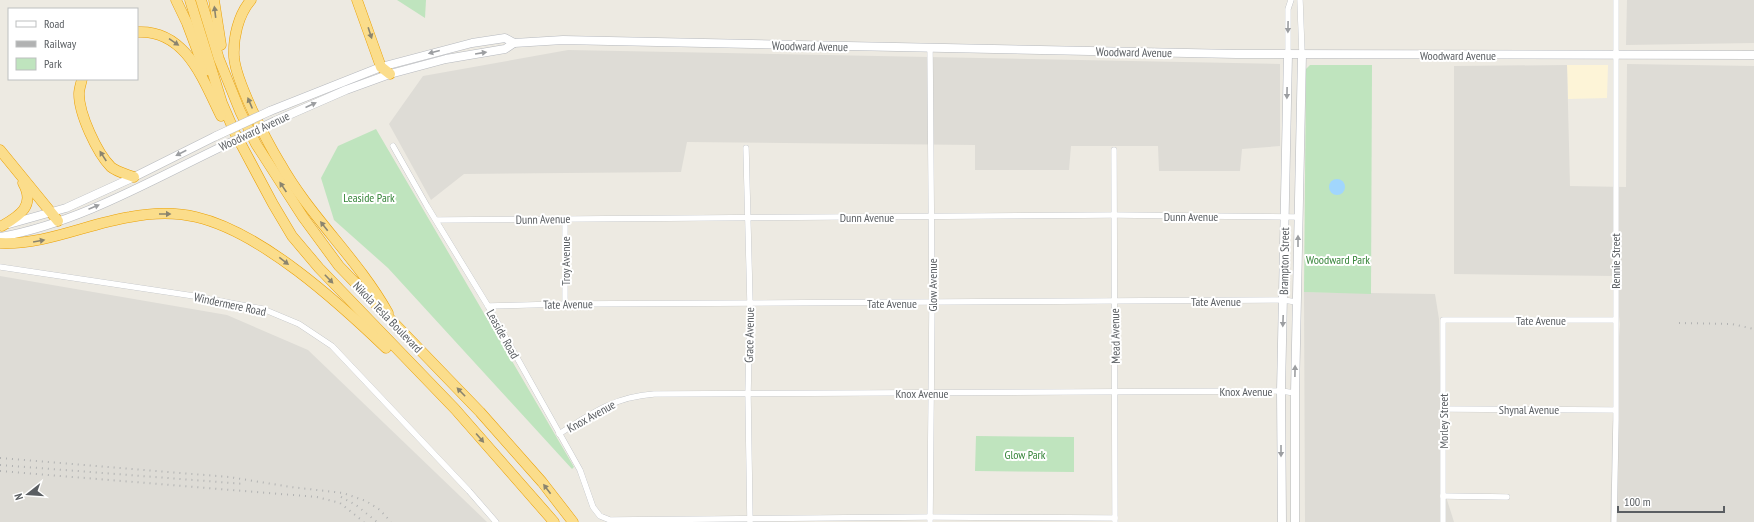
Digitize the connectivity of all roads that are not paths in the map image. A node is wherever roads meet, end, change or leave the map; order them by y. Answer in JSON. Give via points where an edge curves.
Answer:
{"nodes":[{"id":1,"x":176,"y":0,"type":"edge"},
{"id":2,"x":190,"y":0,"type":"edge"},
{"id":3,"x":201,"y":0,"type":"edge"},
{"id":4,"x":214,"y":0,"type":"edge"},
{"id":5,"x":251,"y":0,"type":"edge"},
{"id":6,"x":357,"y":0,"type":"edge"},
{"id":7,"x":1291,"y":0,"type":"edge"},
{"id":8,"x":1300,"y":0,"type":"edge"},
{"id":9,"x":1616,"y":0,"type":"edge"},
{"id":10,"x":138,"y":32,"type":"edge"},
{"id":11,"x":514,"y":43,"type":"junction"},
{"id":12,"x":930,"y":48,"type":"junction"},
{"id":13,"x":1288,"y":54,"type":"junction"},
{"id":14,"x":1302,"y":54,"type":"junction"},
{"id":15,"x":1616,"y":55,"type":"junction"},
{"id":16,"x":1754,"y":55,"type":"edge"},
{"id":17,"x":381,"y":67,"type":"junction"},
{"id":18,"x":390,"y":74,"type":"junction"},
{"id":19,"x":82,"y":80,"type":"edge"},
{"id":20,"x":232,"y":92,"type":"junction"},
{"id":21,"x":222,"y":103,"type":"junction"},
{"id":22,"x":393,"y":146,"type":"dead end"},
{"id":23,"x":746,"y":148,"type":"dead end"},
{"id":24,"x":0,"y":150,"type":"edge"},
{"id":25,"x":1114,"y":150,"type":"dead end"},
{"id":26,"x":17,"y":173,"type":"junction"},
{"id":27,"x":134,"y":177,"type":"junction"},
{"id":28,"x":273,"y":204,"type":"junction"},
{"id":29,"x":51,"y":213,"type":"junction"},
{"id":30,"x":1114,"y":215,"type":"junction"},
{"id":31,"x":932,"y":216,"type":"junction"},
{"id":32,"x":1285,"y":216,"type":"junction"},
{"id":33,"x":1298,"y":217,"type":"junction"},
{"id":34,"x":565,"y":218,"type":"junction"},
{"id":35,"x":748,"y":218,"type":"junction"},
{"id":36,"x":437,"y":220,"type":"junction"},
{"id":37,"x":58,"y":221,"type":"junction"},
{"id":38,"x":1,"y":226,"type":"edge"},
{"id":39,"x":0,"y":237,"type":"edge"},
{"id":40,"x":0,"y":243,"type":"edge"},
{"id":41,"x":0,"y":267,"type":"edge"},
{"id":42,"x":1284,"y":300,"type":"junction"},
{"id":43,"x":1114,"y":301,"type":"junction"},
{"id":44,"x":1296,"y":302,"type":"junction"},
{"id":45,"x":750,"y":303,"type":"junction"},
{"id":46,"x":932,"y":303,"type":"junction"},
{"id":47,"x":565,"y":304,"type":"junction"},
{"id":48,"x":488,"y":306,"type":"junction"},
{"id":49,"x":1443,"y":320,"type":"joint"},
{"id":50,"x":1615,"y":320,"type":"junction"},
{"id":51,"x":395,"y":326,"type":"junction"},
{"id":52,"x":1115,"y":391,"type":"junction"},
{"id":53,"x":1281,"y":391,"type":"junction"},
{"id":54,"x":932,"y":393,"type":"junction"},
{"id":55,"x":1295,"y":393,"type":"junction"},
{"id":56,"x":748,"y":394,"type":"junction"},
{"id":57,"x":454,"y":409,"type":"junction"},
{"id":58,"x":1443,"y":409,"type":"junction"},
{"id":59,"x":1615,"y":410,"type":"junction"},
{"id":60,"x":559,"y":434,"type":"junction"},
{"id":61,"x":1443,"y":496,"type":"junction"},
{"id":62,"x":1506,"y":497,"type":"dead end"},
{"id":63,"x":930,"y":520,"type":"edge"},
{"id":64,"x":1115,"y":520,"type":"edge"},
{"id":65,"x":572,"y":521,"type":"edge"},
{"id":66,"x":750,"y":521,"type":"edge"},
{"id":67,"x":496,"y":522,"type":"edge"},
{"id":68,"x":554,"y":522,"type":"edge"},
{"id":69,"x":1282,"y":522,"type":"edge"},
{"id":70,"x":1294,"y":522,"type":"edge"},
{"id":71,"x":1443,"y":522,"type":"edge"},
{"id":72,"x":1614,"y":522,"type":"edge"}],
"edges":[{"from":1,"to":21,"type":"highway"},
{"from":2,"to":21,"type":"highway"},
{"from":3,"to":20,"type":"highway"},
{"from":20,"to":4,"type":"highway","one_way":true},
{"from":51,"to":5,"type":"highway","one_way":true,"via":[[376,292],[311,209],[280,164],[251,106],[234,58],[237,28]]},
{"from":6,"to":17,"type":"highway","one_way":true},
{"from":7,"to":13,"type":"street","name":"Brampton Street","one_way":true,"via":[[1288,9]]},
{"from":8,"to":14,"type":"street","name":"Brampton Street"},
{"from":9,"to":15,"type":"street","name":"Rennie Street"},
{"from":10,"to":28,"type":"highway","one_way":true,"via":[[162,34],[183,48],[200,74],[249,170]]},
{"from":11,"to":12,"type":"main road","name":"Woodward Avenue","via":[[563,40]]},
{"from":11,"to":17,"type":"main road","name":"Woodward Avenue","one_way":true,"via":[[505,38],[472,42]]},
{"from":18,"to":11,"type":"main road","name":"Woodward Avenue","one_way":true,"via":[[446,59],[505,49]]},
{"from":12,"to":13,"type":"main road","name":"Woodward Avenue"},
{"from":12,"to":31,"type":"street","name":"Glow Avenue"},
{"from":13,"to":14,"type":"main road","name":"Woodward Avenue"},
{"from":13,"to":32,"type":"main road","name":"Brampton Street","one_way":true},
{"from":14,"to":15,"type":"main road","name":"Woodward Avenue"},
{"from":14,"to":33,"type":"main road","name":"Brampton Street"},
{"from":15,"to":16,"type":"main road","name":"Woodward Avenue"},
{"from":15,"to":50,"type":"street","name":"Rennie Street"},
{"from":17,"to":18,"type":"highway"},
{"from":17,"to":27,"type":"main road","name":"Woodward Avenue","one_way":true,"bridge":true,"via":[[270,111]]},
{"from":37,"to":18,"type":"main road","name":"Woodward Avenue","one_way":true,"bridge":true,"via":[[98,206],[275,121]]},
{"from":27,"to":19,"type":"highway","one_way":true,"via":[[113,168],[102,157],[81,108],[79,95]]},
{"from":51,"to":20,"type":"highway","name":"Nikola Tesla Boulevard","one_way":true,"via":[[339,266],[303,217],[256,144]]},
{"from":21,"to":28,"type":"highway","name":"Nikola Tesla Boulevard"},
{"from":22,"to":36,"type":"street","name":"Leaside Road"},
{"from":23,"to":35,"type":"street","name":"Grace Avenue"},
{"from":24,"to":26,"type":"highway"},
{"from":25,"to":30,"type":"street","name":"Mead Avenue"},
{"from":26,"to":29,"type":"highway"},
{"from":26,"to":38,"type":"highway","via":[[26,188],[25,208],[22,213]]},
{"from":27,"to":29,"type":"main road","name":"Woodward Avenue"},
{"from":28,"to":57,"type":"highway","name":"Nikola Tesla Boulevard","one_way":true,"via":[[292,236],[319,268]]},
{"from":29,"to":37,"type":"highway"},
{"from":29,"to":38,"type":"main road","name":"Woodward Avenue"},
{"from":30,"to":31,"type":"street","name":"Dunn Avenue"},
{"from":30,"to":32,"type":"street","name":"Dunn Avenue"},
{"from":30,"to":43,"type":"street","name":"Mead Avenue"},
{"from":31,"to":35,"type":"street","name":"Dunn Avenue"},
{"from":31,"to":46,"type":"street","name":"Glow Avenue"},
{"from":32,"to":33,"type":"street","name":"Dunn Avenue"},
{"from":32,"to":42,"type":"main road","name":"Brampton Street"},
{"from":44,"to":33,"type":"main road","name":"Brampton Street","one_way":true},
{"from":34,"to":35,"type":"street","name":"Dunn Avenue"},
{"from":34,"to":36,"type":"street","name":"Dunn Avenue"},
{"from":34,"to":47,"type":"street","name":"Troy Avenue"},
{"from":35,"to":45,"type":"street","name":"Grace Avenue"},
{"from":36,"to":48,"type":"street","name":"Leaside Road"},
{"from":37,"to":39,"type":"main road","name":"Woodward Avenue"},
{"from":40,"to":57,"type":"highway","one_way":true,"via":[[21,244],[40,241],[112,221],[147,215],[189,216],[216,223],[273,253],[324,292],[422,383]]},
{"from":41,"to":67,"type":"street","name":"Windermere Road","via":[[194,296],[262,309],[299,324],[332,346]]},
{"from":42,"to":43,"type":"street","name":"Tate Avenue"},
{"from":42,"to":44,"type":"street","name":"Tate Avenue"},
{"from":42,"to":53,"type":"main road","name":"Brampton Street","one_way":true},
{"from":43,"to":46,"type":"street","name":"Tate Avenue"},
{"from":43,"to":52,"type":"street","name":"Mead Avenue"},
{"from":55,"to":44,"type":"main road","name":"Brampton Street","one_way":true},
{"from":45,"to":46,"type":"street","name":"Tate Avenue"},
{"from":45,"to":47,"type":"street","name":"Tate Avenue"},
{"from":45,"to":56,"type":"street","name":"Grace Avenue"},
{"from":46,"to":54,"type":"street","name":"Glow Avenue"},
{"from":47,"to":48,"type":"street","name":"Tate Avenue"},
{"from":48,"to":60,"type":"street","name":"Leaside Road"},
{"from":49,"to":50,"type":"street","name":"Tate Avenue"},
{"from":49,"to":58,"type":"street","name":"Morley Street"},
{"from":50,"to":59,"type":"street","name":"Rennie Street"},
{"from":65,"to":51,"type":"highway","name":"Nikola Tesla Boulevard","one_way":true,"via":[[542,482],[480,412]]},
{"from":52,"to":53,"type":"street","name":"Knox Avenue"},
{"from":52,"to":54,"type":"street","name":"Knox Avenue"},
{"from":52,"to":64,"type":"street","name":"Mead Avenue"},
{"from":53,"to":55,"type":"street","name":"Knox Avenue"},
{"from":53,"to":69,"type":"main road","name":"Brampton Street","one_way":true},
{"from":54,"to":56,"type":"street","name":"Knox Avenue"},
{"from":54,"to":63,"type":"street","name":"Glow Avenue"},
{"from":55,"to":70,"type":"main road","name":"Brampton Street"},
{"from":56,"to":60,"type":"street","name":"Knox Avenue","via":[[633,396],[609,404]]},
{"from":56,"to":66,"type":"street","name":"Grace Avenue"},
{"from":57,"to":68,"type":"highway","name":"Nikola Tesla Boulevard","one_way":true},
{"from":58,"to":59,"type":"street","name":"Shynal Avenue"},
{"from":58,"to":61,"type":"street","name":"Morley Street"},
{"from":59,"to":72,"type":"street","name":"Rennie Street"},
{"from":60,"to":66,"type":"street","name":"Leaside Road","via":[[580,470],[593,507],[600,516],[610,520]]},
{"from":61,"to":62,"type":"street"},
{"from":61,"to":71,"type":"street","name":"Morley Street"},
{"from":63,"to":64,"type":"street"},
{"from":63,"to":66,"type":"street"}]}
